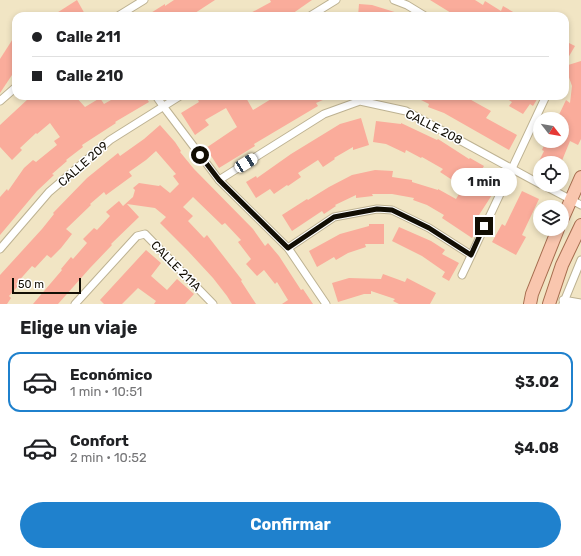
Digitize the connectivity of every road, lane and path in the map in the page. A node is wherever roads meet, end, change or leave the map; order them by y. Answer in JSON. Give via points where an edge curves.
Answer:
{"nodes":[{"id":1,"x":144,"y":0,"type":"edge"},
{"id":2,"x":336,"y":0,"type":"edge"},
{"id":3,"x":394,"y":0,"type":"edge"},
{"id":4,"x":124,"y":12,"type":"edge"},
{"id":5,"x":316,"y":12,"type":"edge"},
{"id":6,"x":418,"y":12,"type":"edge"},
{"id":7,"x":12,"y":90,"type":"edge"},
{"id":8,"x":159,"y":100,"type":"edge"},
{"id":9,"x":173,"y":100,"type":"edge"},
{"id":10,"x":544,"y":100,"type":"edge"},
{"id":11,"x":0,"y":101,"type":"edge"},
{"id":12,"x":163,"y":106,"type":"junction"},
{"id":13,"x":512,"y":168,"type":"junction"},
{"id":14,"x":581,"y":177,"type":"edge"},
{"id":15,"x":219,"y":180,"type":"junction"},
{"id":16,"x":533,"y":180,"type":"edge"},
{"id":17,"x":557,"y":192,"type":"edge"},
{"id":18,"x":576,"y":202,"type":"edge"},
{"id":19,"x":569,"y":211,"type":"edge"},
{"id":20,"x":581,"y":225,"type":"edge"},
{"id":21,"x":555,"y":236,"type":"edge"},
{"id":22,"x":288,"y":248,"type":"junction"},
{"id":23,"x":0,"y":249,"type":"edge"},
{"id":24,"x":471,"y":255,"type":"junction"},
{"id":25,"x":581,"y":260,"type":"edge"},
{"id":26,"x":462,"y":275,"type":"dead end"},
{"id":27,"x":208,"y":302,"type":"edge"},
{"id":28,"x":563,"y":302,"type":"edge"},
{"id":29,"x":581,"y":303,"type":"edge"},
{"id":30,"x":75,"y":304,"type":"edge"},
{"id":31,"x":326,"y":304,"type":"edge"},
{"id":32,"x":530,"y":304,"type":"edge"},
{"id":33,"x":549,"y":304,"type":"edge"}],
"edges":[{"from":1,"to":4,"type":"street"},
{"from":2,"to":5,"type":"street"},
{"from":3,"to":6,"type":"street"},
{"from":7,"to":11,"type":"street"},
{"from":8,"to":12,"type":"street"},
{"from":9,"to":12,"type":"street","name":"CALLE 209"},
{"from":10,"to":13,"type":"street"},
{"from":12,"to":15,"type":"street"},
{"from":12,"to":23,"type":"street","name":"CALLE 209","via":[[110,140],[49,192]]},
{"from":13,"to":15,"type":"street","name":"CALLE 208","via":[[406,111],[360,101],[324,114]]},
{"from":13,"to":16,"type":"street","name":"CALLE 208"},
{"from":13,"to":24,"type":"street"},
{"from":14,"to":18,"type":"main road"},
{"from":15,"to":22,"type":"street"},
{"from":17,"to":18,"type":"street"},
{"from":18,"to":19,"type":"main road"},
{"from":20,"to":33,"type":"main road","via":[[562,265]]},
{"from":21,"to":32,"type":"main road"},
{"from":22,"to":24,"type":"street","via":[[334,217],[377,209],[392,210],[429,228]]},
{"from":22,"to":31,"type":"street"},
{"from":24,"to":26,"type":"street"},
{"from":25,"to":28,"type":"street"},
{"from":27,"to":30,"type":"street","name":"CALLE 211A","via":[[145,234],[137,236]]},
{"from":28,"to":29,"type":"street"}]}
